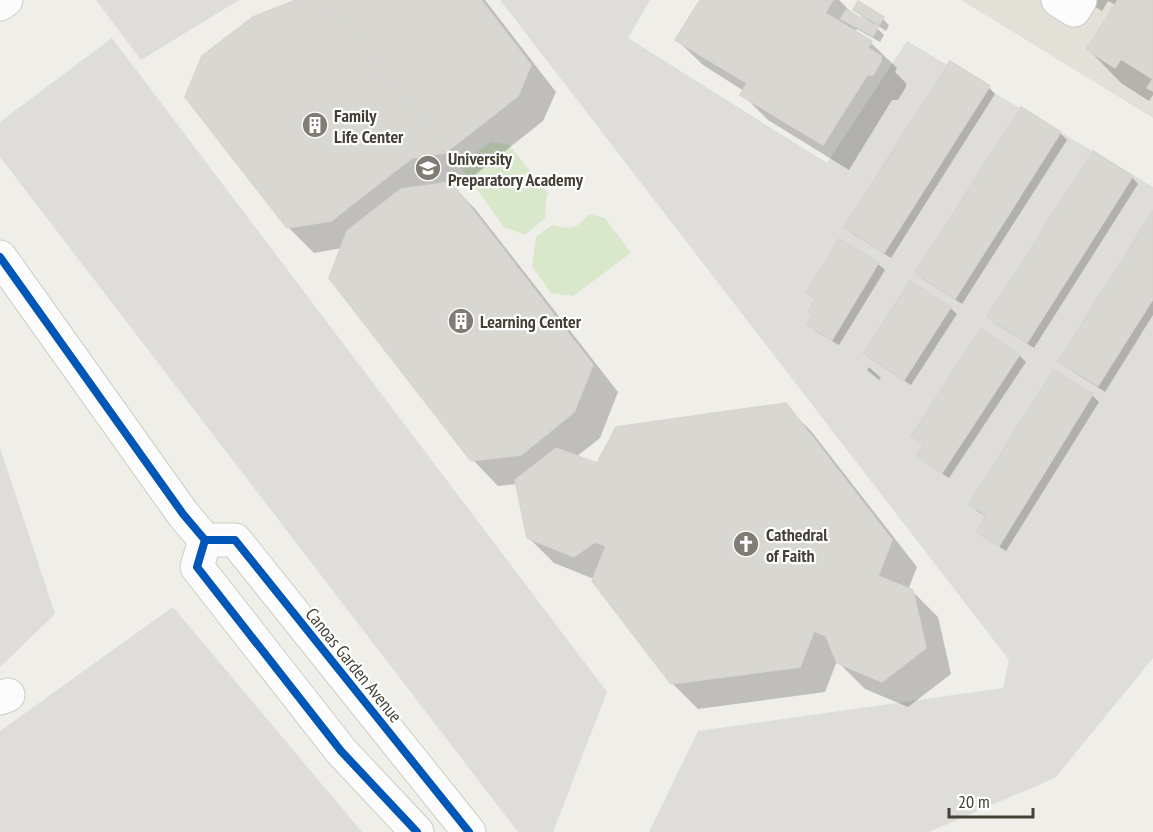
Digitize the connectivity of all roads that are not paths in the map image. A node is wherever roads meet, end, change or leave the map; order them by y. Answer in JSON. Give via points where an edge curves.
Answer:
{"nodes":[{"id":1,"x":6,"y":0,"type":"edge"},
{"id":2,"x":1058,"y":0,"type":"edge"},
{"id":3,"x":1080,"y":0,"type":"edge"},
{"id":4,"x":0,"y":4,"type":"edge"},
{"id":5,"x":0,"y":257,"type":"edge"},
{"id":6,"x":205,"y":540,"type":"junction"},
{"id":7,"x":417,"y":832,"type":"edge"},
{"id":8,"x":469,"y":832,"type":"edge"}],
"edges":[{"from":1,"to":4,"type":"street"},
{"from":2,"to":3,"type":"street","via":[[1074,10]]},
{"from":5,"to":6,"type":"street"},
{"from":6,"to":7,"type":"street","via":[[197,567],[342,751]]},
{"from":6,"to":8,"type":"street","name":"Canoas Garden Avenue","via":[[235,540]]}]}
